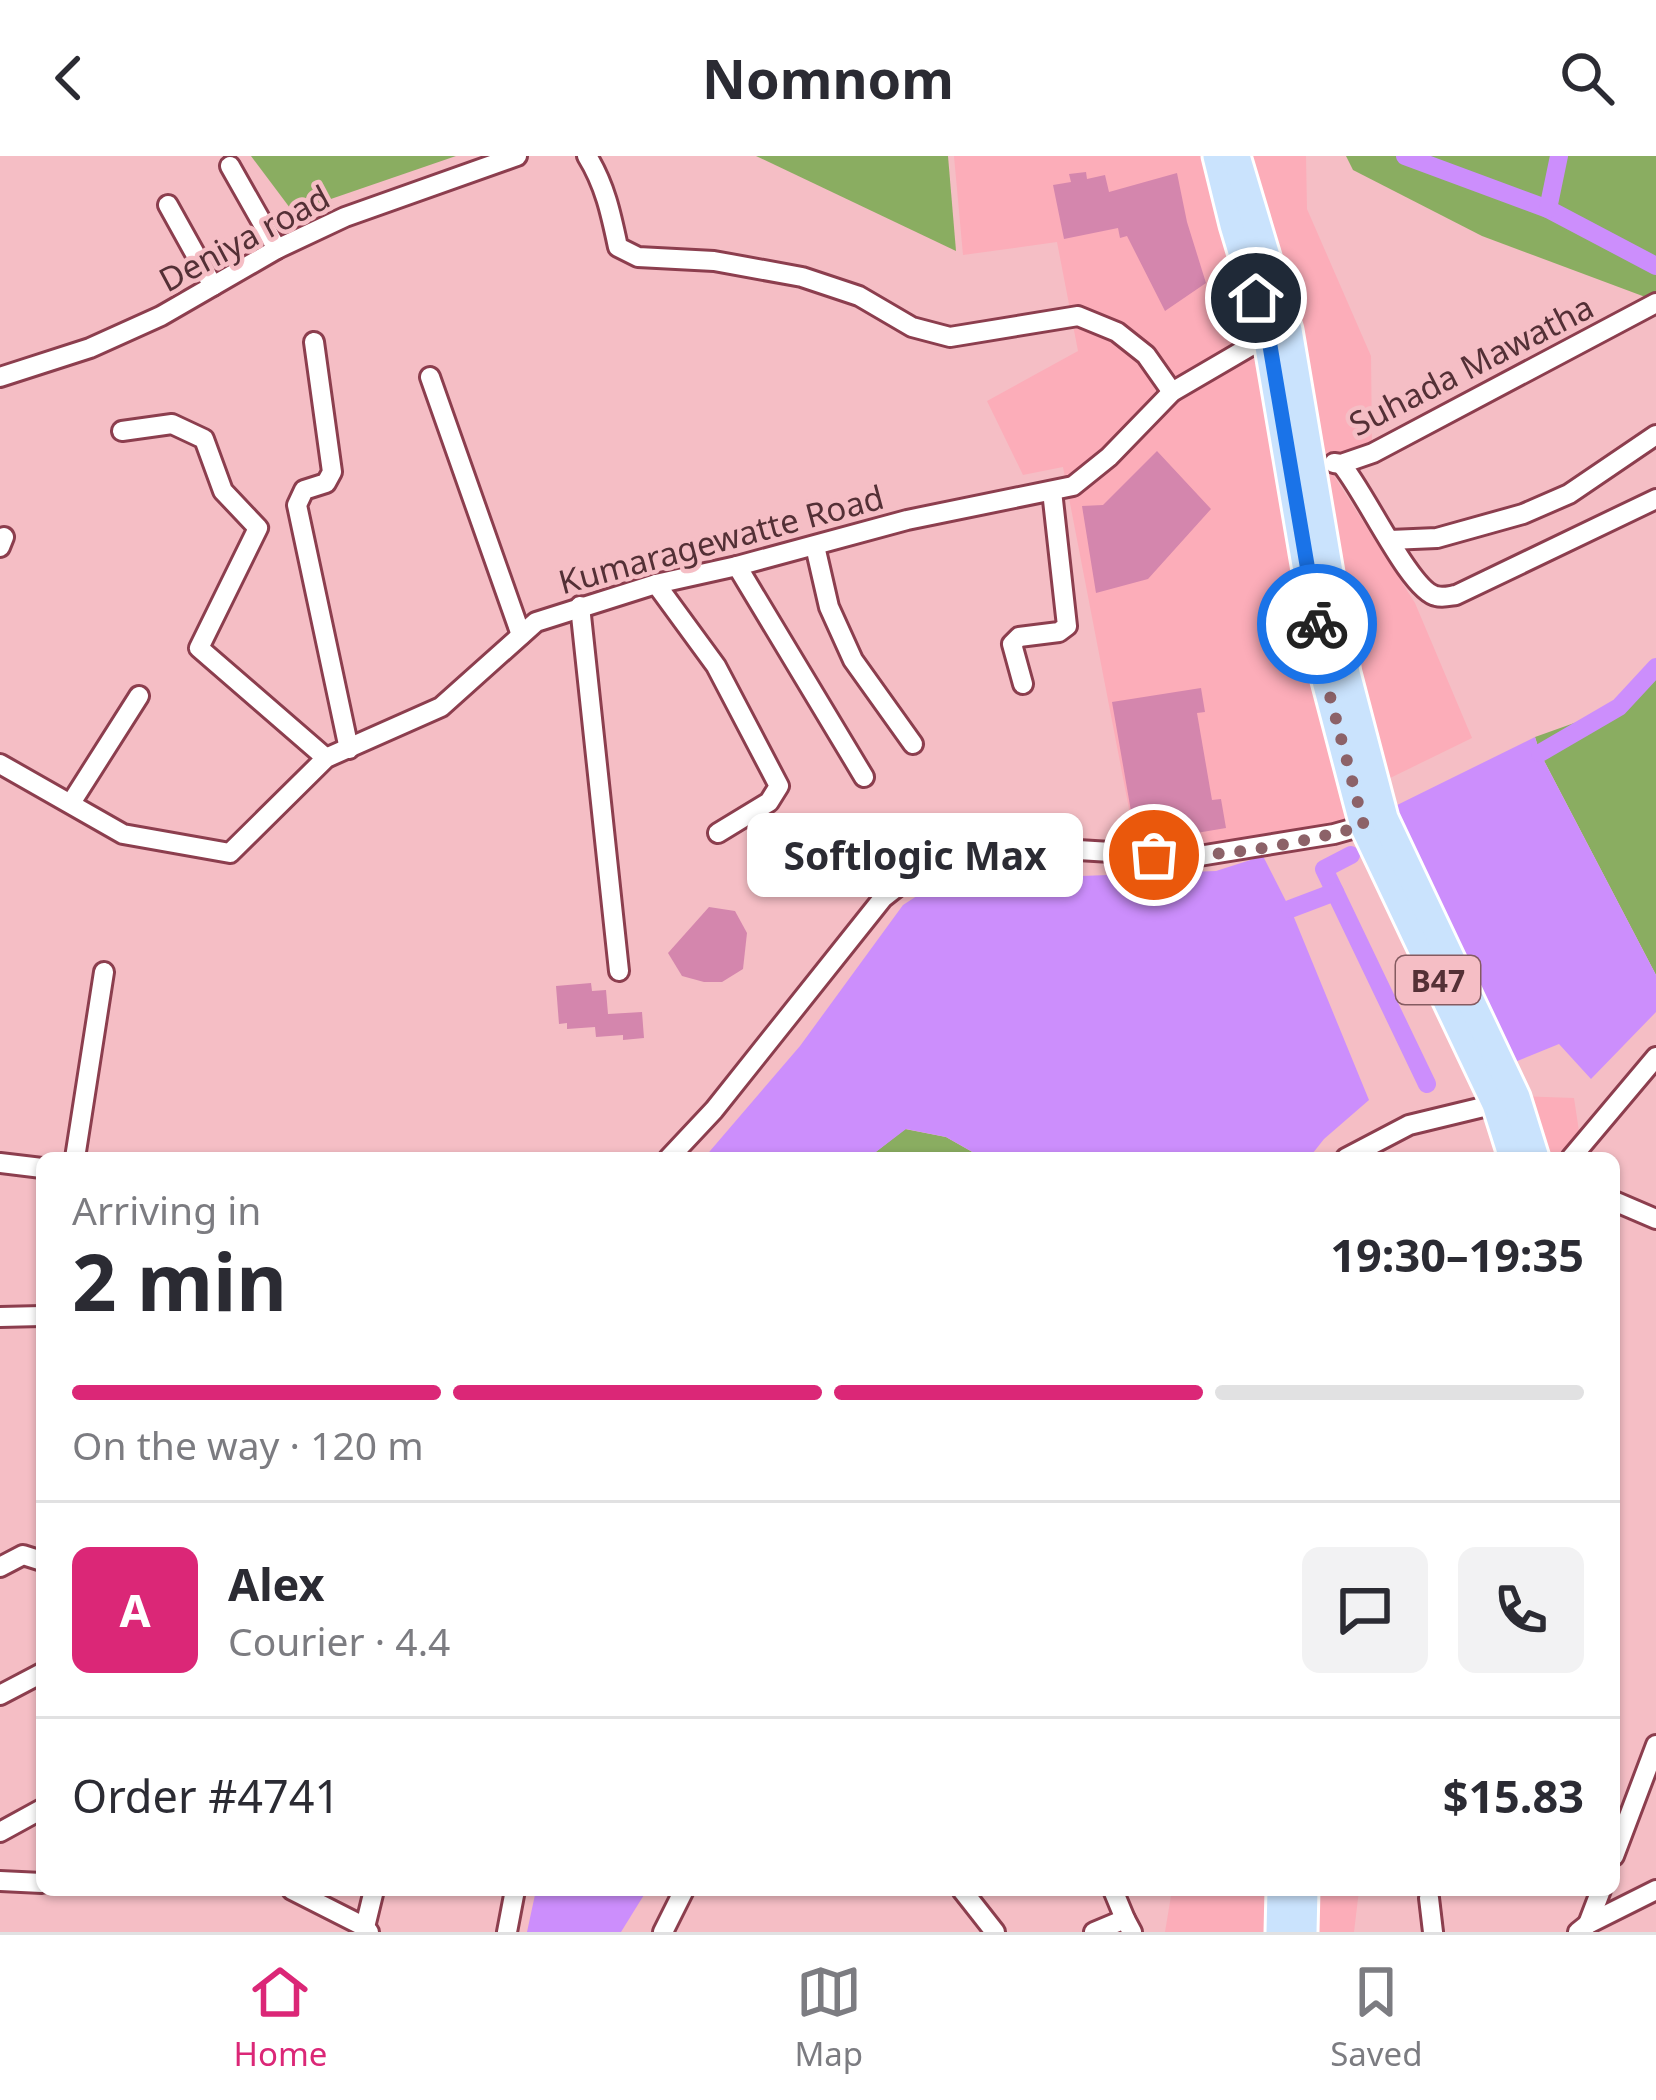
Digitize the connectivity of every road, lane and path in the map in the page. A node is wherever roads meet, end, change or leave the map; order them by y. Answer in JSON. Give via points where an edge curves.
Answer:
{"nodes":[{"id":1,"x":517,"y":156,"type":"edge"},
{"id":2,"x":587,"y":156,"type":"edge"},
{"id":3,"x":1217,"y":156,"type":"edge"},
{"id":4,"x":1236,"y":156,"type":"edge"},
{"id":5,"x":230,"y":166,"type":"dead end"},
{"id":6,"x":168,"y":205,"type":"dead end"},
{"id":7,"x":277,"y":249,"type":"junction"},
{"id":8,"x":213,"y":286,"type":"junction"},
{"id":9,"x":1656,"y":303,"type":"edge"},
{"id":10,"x":1278,"y":332,"type":"junction"},
{"id":11,"x":314,"y":342,"type":"dead end"},
{"id":12,"x":0,"y":377,"type":"edge"},
{"id":13,"x":430,"y":377,"type":"dead end"},
{"id":14,"x":1172,"y":392,"type":"junction"},
{"id":15,"x":122,"y":430,"type":"dead end"},
{"id":16,"x":1656,"y":436,"type":"edge"},
{"id":17,"x":1309,"y":460,"type":"junction"},
{"id":18,"x":1341,"y":464,"type":"junction"},
{"id":19,"x":1052,"y":491,"type":"junction"},
{"id":20,"x":1656,"y":500,"type":"edge"},
{"id":21,"x":1390,"y":540,"type":"junction"},
{"id":22,"x":815,"y":546,"type":"junction"},
{"id":23,"x":737,"y":566,"type":"junction"},
{"id":24,"x":656,"y":584,"type":"junction"},
{"id":25,"x":580,"y":606,"type":"junction"},
{"id":26,"x":521,"y":635,"type":"junction"},
{"id":27,"x":1023,"y":684,"type":"dead end"},
{"id":28,"x":139,"y":696,"type":"dead end"},
{"id":29,"x":913,"y":744,"type":"dead end"},
{"id":30,"x":349,"y":748,"type":"junction"},
{"id":31,"x":326,"y":758,"type":"junction"},
{"id":32,"x":0,"y":764,"type":"edge"},
{"id":33,"x":864,"y":777,"type":"dead end"},
{"id":34,"x":71,"y":803,"type":"junction"},
{"id":35,"x":1374,"y":822,"type":"junction"},
{"id":36,"x":718,"y":833,"type":"dead end"},
{"id":37,"x":619,"y":971,"type":"dead end"},
{"id":38,"x":104,"y":972,"type":"dead end"},
{"id":39,"x":1656,"y":1058,"type":"edge"},
{"id":40,"x":1506,"y":1101,"type":"junction"},
{"id":41,"x":76,"y":1152,"type":"edge"},
{"id":42,"x":675,"y":1152,"type":"edge"},
{"id":43,"x":1357,"y":1152,"type":"edge"},
{"id":44,"x":1512,"y":1152,"type":"edge"},
{"id":45,"x":1532,"y":1152,"type":"edge"},
{"id":46,"x":1576,"y":1152,"type":"edge"},
{"id":47,"x":0,"y":1163,"type":"edge"},
{"id":48,"x":36,"y":1167,"type":"edge"},
{"id":49,"x":1620,"y":1204,"type":"edge"},
{"id":50,"x":1656,"y":1219,"type":"edge"},
{"id":51,"x":36,"y":1316,"type":"edge"},
{"id":52,"x":0,"y":1318,"type":"edge"},
{"id":53,"x":36,"y":1559,"type":"edge"},
{"id":54,"x":0,"y":1567,"type":"edge"},
{"id":55,"x":36,"y":1675,"type":"edge"},
{"id":56,"x":0,"y":1695,"type":"edge"},
{"id":57,"x":1656,"y":1745,"type":"edge"},
{"id":58,"x":36,"y":1812,"type":"edge"},
{"id":59,"x":0,"y":1832,"type":"edge"},
{"id":60,"x":1620,"y":1840,"type":"edge"},
{"id":61,"x":0,"y":1881,"type":"edge"},
{"id":62,"x":36,"y":1883,"type":"edge"},
{"id":63,"x":1656,"y":1890,"type":"edge"},
{"id":64,"x":303,"y":1896,"type":"edge"},
{"id":65,"x":373,"y":1896,"type":"edge"},
{"id":66,"x":514,"y":1896,"type":"edge"},
{"id":67,"x":681,"y":1896,"type":"edge"},
{"id":68,"x":967,"y":1896,"type":"edge"},
{"id":69,"x":1115,"y":1896,"type":"edge"},
{"id":70,"x":1281,"y":1896,"type":"edge"},
{"id":71,"x":1304,"y":1896,"type":"edge"},
{"id":72,"x":1599,"y":1896,"type":"edge"},
{"id":73,"x":1429,"y":1898,"type":"dead end"},
{"id":74,"x":1129,"y":1926,"type":"edge"},
{"id":75,"x":1587,"y":1929,"type":"edge"},
{"id":76,"x":367,"y":1930,"type":"edge"},
{"id":77,"x":507,"y":1932,"type":"edge"},
{"id":78,"x":663,"y":1932,"type":"edge"},
{"id":79,"x":995,"y":1932,"type":"edge"},
{"id":80,"x":1094,"y":1932,"type":"edge"},
{"id":81,"x":1280,"y":1932,"type":"edge"},
{"id":82,"x":1303,"y":1932,"type":"edge"},
{"id":83,"x":1433,"y":1932,"type":"edge"}],
"edges":[{"from":1,"to":7,"type":"street","name":"Deniya road"},
{"from":2,"to":14,"type":"street","via":[[609,201],[618,247],[628,254],[802,277],[950,337],[1078,316],[1146,355]]},
{"from":3,"to":10,"type":"main road","number":"B47","via":[[1234,225]]},
{"from":4,"to":10,"type":"main road","number":"B47"},
{"from":5,"to":7,"type":"street"},
{"from":6,"to":8,"type":"street"},
{"from":7,"to":8,"type":"street","name":"Deniya road"},
{"from":8,"to":12,"type":"street","name":"Deniya road","via":[[90,348]]},
{"from":9,"to":18,"type":"street","name":"Suhada Mawatha"},
{"from":10,"to":14,"type":"street","name":"Kumaragewatte Road"},
{"from":10,"to":17,"type":"main road","number":"B47"},
{"from":10,"to":35,"type":"main road","number":"B47","via":[[1325,677]]},
{"from":11,"to":30,"type":"street","via":[[332,472],[296,505]]},
{"from":13,"to":26,"type":"street"},
{"from":14,"to":19,"type":"street","name":"Kumaragewatte Road","via":[[1109,457]]},
{"from":15,"to":31,"type":"street","via":[[172,424],[204,439],[223,491],[258,528],[200,648]]},
{"from":16,"to":21,"type":"street","via":[[1569,494],[1523,514],[1437,538]]},
{"from":17,"to":18,"type":"street","name":"Suhada Mawatha"},
{"from":17,"to":35,"type":"main road","number":"B47"},
{"from":18,"to":21,"type":"street"},
{"from":19,"to":22,"type":"street","name":"Kumaragewatte Road"},
{"from":19,"to":27,"type":"street","via":[[1067,626],[1012,644]]},
{"from":20,"to":21,"type":"street","via":[[1456,595],[1434,596],[1418,585]]},
{"from":22,"to":23,"type":"street","name":"Kumaragewatte Road"},
{"from":22,"to":29,"type":"street","via":[[853,660]]},
{"from":23,"to":24,"type":"street","name":"Kumaragewatte Road"},
{"from":23,"to":33,"type":"street"},
{"from":24,"to":25,"type":"street","name":"Kumaragewatte Road"},
{"from":24,"to":36,"type":"street","via":[[716,666],[779,786],[769,802]]},
{"from":25,"to":26,"type":"street","name":"Kumaragewatte Road"},
{"from":25,"to":37,"type":"street"},
{"from":26,"to":30,"type":"street","name":"Kumaragewatte Road","via":[[442,707]]},
{"from":28,"to":34,"type":"street"},
{"from":30,"to":31,"type":"street","name":"Kumaragewatte Road"},
{"from":31,"to":34,"type":"street","name":"Kumaragewatte Road","via":[[230,853],[123,834]]},
{"from":32,"to":34,"type":"street","name":"Kumaragewatte Road"},
{"from":35,"to":40,"type":"main road","number":"B47"},
{"from":35,"to":42,"type":"street","via":[[1193,857],[1078,850],[1018,832],[976,834],[884,898]]},
{"from":38,"to":41,"type":"street"},
{"from":39,"to":46,"type":"street"},
{"from":40,"to":43,"type":"street","via":[[1409,1125]]},
{"from":40,"to":44,"type":"main road","number":"B47"},
{"from":40,"to":45,"type":"main road","number":"B47"},
{"from":47,"to":48,"type":"street"},
{"from":49,"to":50,"type":"street"},
{"from":51,"to":52,"type":"street"},
{"from":53,"to":54,"type":"street","via":[[23,1555]]},
{"from":55,"to":56,"type":"street"},
{"from":57,"to":60,"type":"street"},
{"from":58,"to":59,"type":"street"},
{"from":61,"to":62,"type":"street"},
{"from":63,"to":75,"type":"street"},
{"from":64,"to":76,"type":"street"},
{"from":65,"to":76,"type":"street"},
{"from":66,"to":77,"type":"street"},
{"from":67,"to":78,"type":"street"},
{"from":68,"to":79,"type":"street"},
{"from":69,"to":74,"type":"street"},
{"from":70,"to":81,"type":"main road"},
{"from":71,"to":82,"type":"main road"},
{"from":72,"to":75,"type":"street"},
{"from":73,"to":83,"type":"street"},
{"from":74,"to":80,"type":"street"}]}
